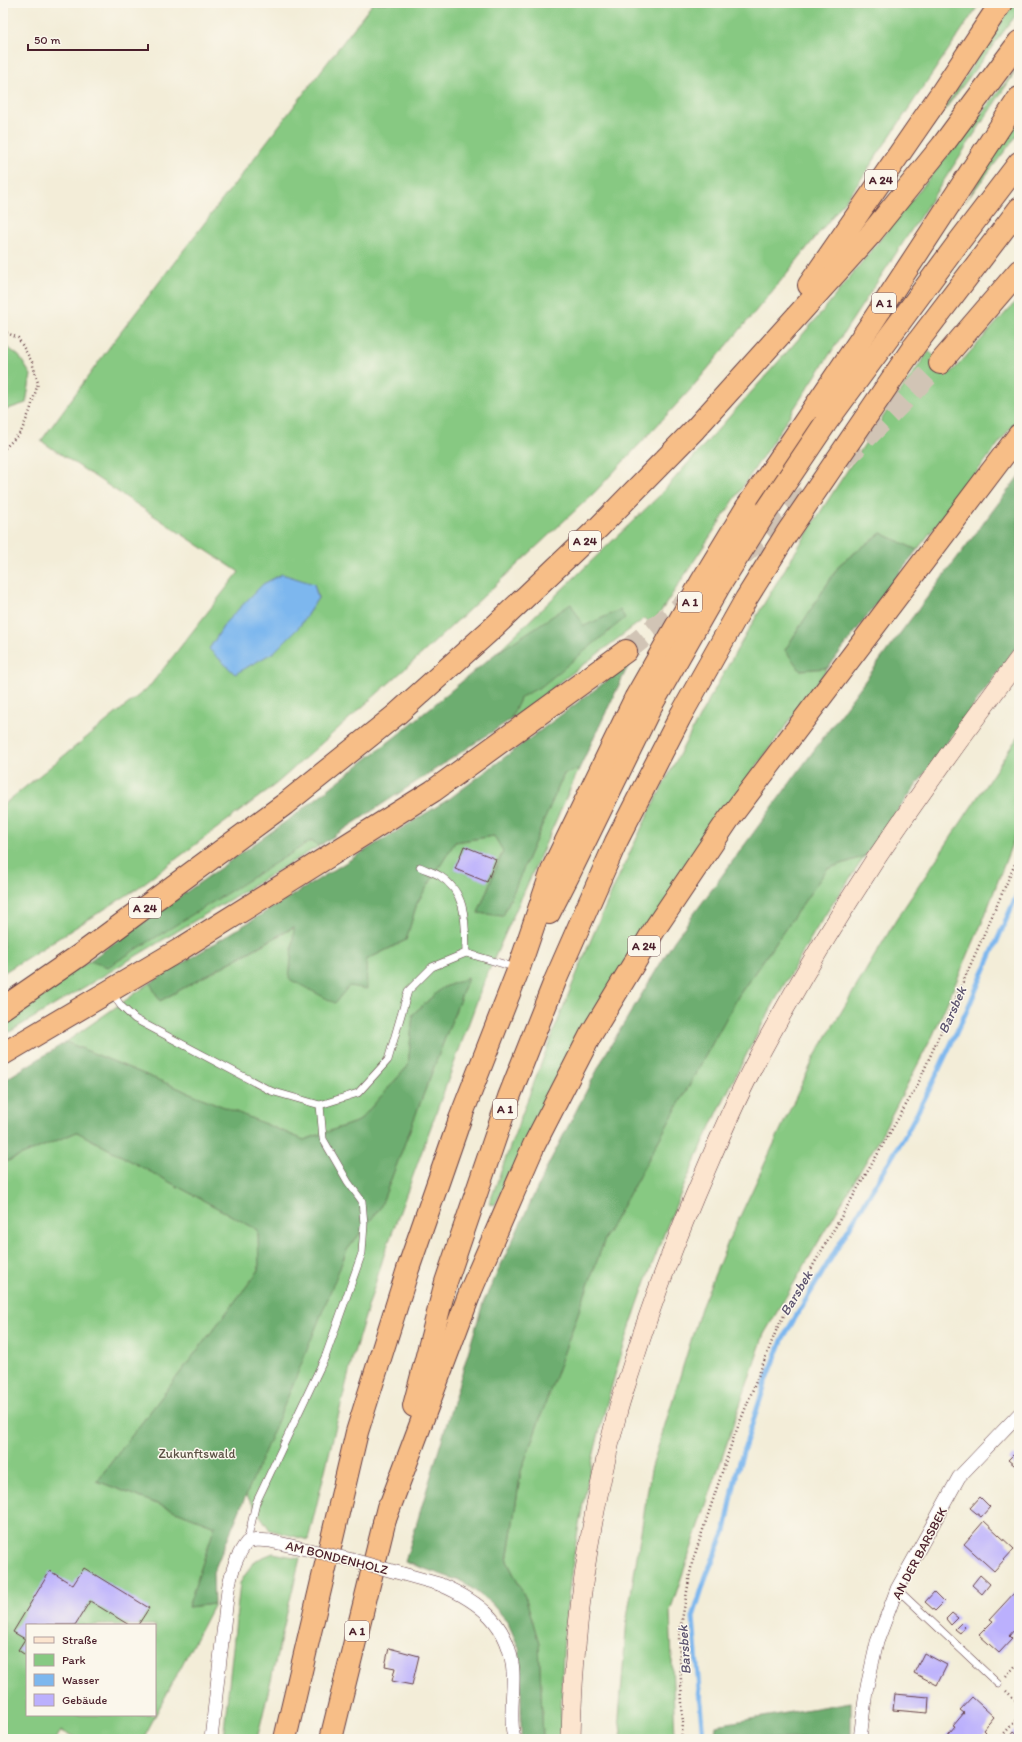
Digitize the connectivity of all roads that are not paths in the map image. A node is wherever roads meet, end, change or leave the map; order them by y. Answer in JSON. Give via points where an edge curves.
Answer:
{"nodes":[{"id":1,"x":1001,"y":3,"type":"edge"},
{"id":2,"x":1019,"y":42,"type":"edge"},
{"id":3,"x":1019,"y":98,"type":"edge"},
{"id":4,"x":1019,"y":164,"type":"edge"},
{"id":5,"x":1019,"y":209,"type":"edge"},
{"id":6,"x":1017,"y":274,"type":"edge"},
{"id":7,"x":760,"y":356,"type":"junction"},
{"id":8,"x":940,"y":363,"type":"tunnel mouth"},
{"id":9,"x":1019,"y":435,"type":"edge"},
{"id":10,"x":626,"y":651,"type":"tunnel mouth"},
{"id":11,"x":1019,"y":659,"type":"edge"},
{"id":12,"x":644,"y":702,"type":"junction"},
{"id":13,"x":420,"y":867,"type":"dead end"},
{"id":14,"x":466,"y":953,"type":"junction"},
{"id":15,"x":519,"y":968,"type":"junction"},
{"id":16,"x":111,"y":991,"type":"junction"},
{"id":17,"x":3,"y":1008,"type":"edge"},
{"id":18,"x":3,"y":1054,"type":"edge"},
{"id":19,"x":320,"y":1105,"type":"junction"},
{"id":20,"x":1019,"y":1414,"type":"edge"},
{"id":21,"x":384,"y":1522,"type":"junction"},
{"id":22,"x":246,"y":1542,"type":"junction"},
{"id":23,"x":897,"y":1589,"type":"junction"},
{"id":24,"x":998,"y":1684,"type":"dead end"},
{"id":25,"x":211,"y":1739,"type":"edge"},
{"id":26,"x":285,"y":1739,"type":"edge"},
{"id":27,"x":331,"y":1739,"type":"edge"},
{"id":28,"x":514,"y":1739,"type":"edge"},
{"id":29,"x":571,"y":1739,"type":"edge"},
{"id":30,"x":860,"y":1739,"type":"edge"}],
"edges":[{"from":1,"to":7,"type":"highway","number":"A 24"},
{"from":2,"to":7,"type":"highway","number":"A 24","via":[[942,146],[870,235]]},
{"from":3,"to":12,"type":"highway","number":"A 1","bridge":true,"via":[[747,507],[702,581]]},
{"from":4,"to":12,"type":"highway","number":"A 1","bridge":true,"via":[[826,424]]},
{"from":5,"to":21,"type":"highway","number":"A 1","bridge":true,"via":[[913,348],[787,533],[746,599],[681,715],[616,842],[555,981],[509,1097],[446,1282]]},
{"from":6,"to":8,"type":"highway"},
{"from":7,"to":17,"type":"highway","number":"A 24","via":[[695,429],[598,528],[397,714],[285,804],[80,955]]},
{"from":9,"to":21,"type":"highway","number":"A 24","via":[[728,820],[656,927],[590,1036],[534,1145],[471,1290]]},
{"from":10,"to":16,"type":"highway","via":[[433,791]]},
{"from":11,"to":29,"type":"main road","via":[[930,780],[872,865],[818,952],[761,1050],[685,1216],[644,1328],[617,1413],[598,1501],[579,1613]]},
{"from":12,"to":15,"type":"highway","number":"A 1","via":[[553,868]]},
{"from":13,"to":14,"type":"lane","via":[[440,876],[457,891],[464,913]]},
{"from":14,"to":15,"type":"lane"},
{"from":14,"to":19,"type":"lane","via":[[432,967],[408,991],[388,1060],[358,1093]]},
{"from":15,"to":26,"type":"highway","number":"A 1","via":[[452,1141],[408,1269],[357,1432]]},
{"from":16,"to":18,"type":"highway"},
{"from":16,"to":19,"type":"lane","via":[[121,1006],[135,1019],[271,1091]]},
{"from":19,"to":22,"type":"lane","via":[[323,1139],[362,1201],[362,1253],[326,1355],[256,1503]]},
{"from":20,"to":23,"type":"street","name":"AN DER BARSBEK","via":[[959,1478]]},
{"from":21,"to":27,"type":"highway","number":"A 1"},
{"from":22,"to":25,"type":"street","via":[[232,1569],[228,1588]]},
{"from":22,"to":28,"type":"street","name":"AM BONDENHOLZ","bridge":true,"via":[[270,1541],[354,1560],[439,1584],[462,1594],[488,1613],[500,1628],[509,1649],[513,1671],[511,1704]]},
{"from":23,"to":24,"type":"lane"},
{"from":23,"to":30,"type":"street","name":"AN DER BARSBEK","via":[[877,1642],[866,1692]]}]}
